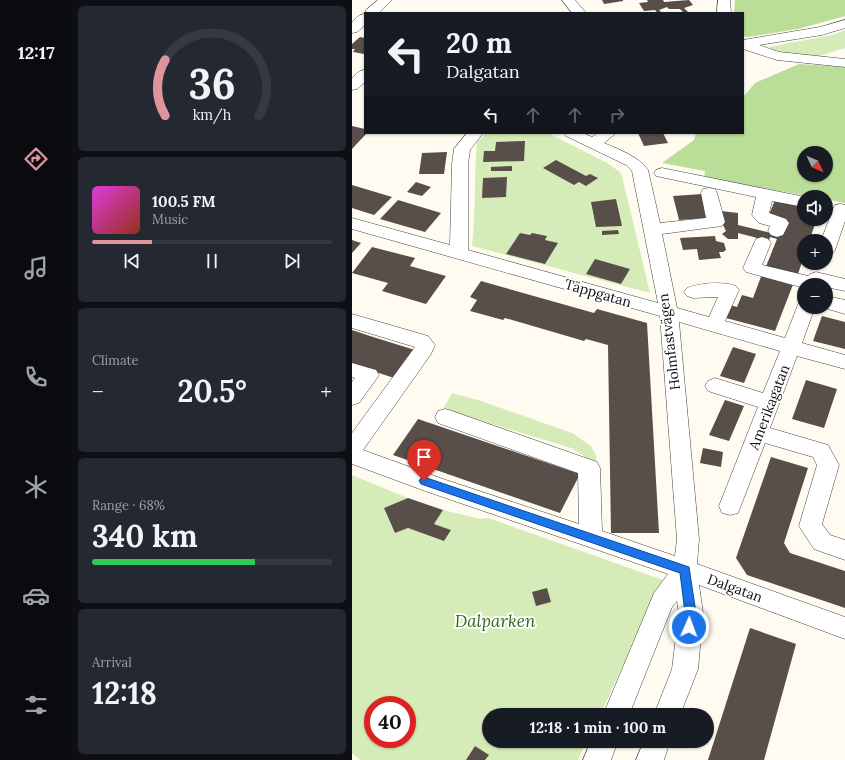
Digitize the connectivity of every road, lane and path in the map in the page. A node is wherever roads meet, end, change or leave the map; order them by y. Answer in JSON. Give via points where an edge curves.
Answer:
{"nodes":[{"id":1,"x":386,"y":0,"type":"edge"},
{"id":2,"x":568,"y":0,"type":"edge"},
{"id":3,"x":724,"y":0,"type":"edge"},
{"id":4,"x":372,"y":12,"type":"edge"},
{"id":5,"x":578,"y":12,"type":"edge"},
{"id":6,"x":724,"y":12,"type":"edge"},
{"id":7,"x":364,"y":19,"type":"edge"},
{"id":8,"x":845,"y":24,"type":"edge"},
{"id":9,"x":352,"y":29,"type":"edge"},
{"id":10,"x":744,"y":45,"type":"edge"},
{"id":11,"x":744,"y":45,"type":"edge"},
{"id":12,"x":845,"y":62,"type":"edge"},
{"id":13,"x":352,"y":68,"type":"edge"},
{"id":14,"x":364,"y":72,"type":"edge"},
{"id":15,"x":364,"y":73,"type":"edge"},
{"id":16,"x":352,"y":86,"type":"edge"},
{"id":17,"x":474,"y":134,"type":"edge"},
{"id":18,"x":573,"y":134,"type":"edge"},
{"id":19,"x":607,"y":134,"type":"edge"},
{"id":20,"x":593,"y":144,"type":"junction"},
{"id":21,"x":662,"y":173,"type":"dead end"},
{"id":22,"x":709,"y":193,"type":"dead end"},
{"id":23,"x":766,"y":194,"type":"junction"},
{"id":24,"x":797,"y":201,"type":"edge"},
{"id":25,"x":837,"y":208,"type":"edge"},
{"id":26,"x":352,"y":223,"type":"edge"},
{"id":27,"x":777,"y":231,"type":"dead end"},
{"id":28,"x":654,"y":233,"type":"junction"},
{"id":29,"x":717,"y":233,"type":"dead end"},
{"id":30,"x":830,"y":234,"type":"edge"},
{"id":31,"x":762,"y":243,"type":"dead end"},
{"id":32,"x":459,"y":254,"type":"junction"},
{"id":33,"x":816,"y":277,"type":"edge"},
{"id":34,"x":845,"y":285,"type":"edge"},
{"id":35,"x":693,"y":292,"type":"dead end"},
{"id":36,"x":833,"y":304,"type":"edge"},
{"id":37,"x":845,"y":307,"type":"edge"},
{"id":38,"x":669,"y":313,"type":"junction"},
{"id":39,"x":803,"y":314,"type":"edge"},
{"id":40,"x":352,"y":321,"type":"edge"},
{"id":41,"x":714,"y":326,"type":"junction"},
{"id":42,"x":791,"y":348,"type":"junction"},
{"id":43,"x":845,"y":362,"type":"edge"},
{"id":44,"x":352,"y":370,"type":"edge"},
{"id":45,"x":714,"y":386,"type":"dead end"},
{"id":46,"x":352,"y":397,"type":"edge"},
{"id":47,"x":770,"y":403,"type":"junction"},
{"id":48,"x":445,"y":417,"type":"dead end"},
{"id":49,"x":758,"y":433,"type":"junction"},
{"id":50,"x":352,"y":449,"type":"edge"},
{"id":51,"x":352,"y":455,"type":"edge"},
{"id":52,"x":730,"y":506,"type":"dead end"},
{"id":53,"x":591,"y":538,"type":"junction"},
{"id":54,"x":845,"y":550,"type":"edge"},
{"id":55,"x":685,"y":570,"type":"junction"},
{"id":56,"x":845,"y":628,"type":"edge"},
{"id":57,"x":619,"y":708,"type":"edge"},
{"id":58,"x":670,"y":708,"type":"edge"},
{"id":59,"x":602,"y":748,"type":"edge"},
{"id":60,"x":654,"y":748,"type":"edge"},
{"id":61,"x":597,"y":760,"type":"edge"},
{"id":62,"x":650,"y":760,"type":"edge"}],
"edges":[{"from":1,"to":4,"type":"street"},
{"from":2,"to":5,"type":"street"},
{"from":3,"to":6,"type":"street"},
{"from":7,"to":9,"type":"street"},
{"from":8,"to":10,"type":"street","via":[[822,31]]},
{"from":11,"to":12,"type":"street","via":[[777,56]]},
{"from":13,"to":14,"type":"street"},
{"from":15,"to":16,"type":"street"},
{"from":17,"to":32,"type":"street","via":[[462,149],[460,164]]},
{"from":18,"to":20,"type":"street","name":"Holmfastvägen"},
{"from":19,"to":20,"type":"street"},
{"from":20,"to":28,"type":"street","name":"Holmfastvägen","via":[[632,162],[640,170]]},
{"from":21,"to":23,"type":"street"},
{"from":22,"to":28,"type":"street","via":[[716,222]]},
{"from":23,"to":24,"type":"street"},
{"from":23,"to":27,"type":"street","via":[[760,214],[765,219],[780,223]]},
{"from":25,"to":30,"type":"street"},
{"from":26,"to":32,"type":"street","name":"Täppgatan"},
{"from":28,"to":29,"type":"street"},
{"from":28,"to":38,"type":"street","name":"Holmfastvägen"},
{"from":31,"to":33,"type":"street","via":[[752,268]]},
{"from":32,"to":38,"type":"street","name":"Täppgatan"},
{"from":33,"to":34,"type":"street"},
{"from":35,"to":41,"type":"street","via":[[730,290]]},
{"from":36,"to":37,"type":"street"},
{"from":38,"to":41,"type":"street","name":"Täppgatan"},
{"from":38,"to":55,"type":"street","name":"Holmfastvägen","via":[[688,538]]},
{"from":39,"to":42,"type":"street","name":"Amerikagatan"},
{"from":40,"to":50,"type":"street","via":[[421,341],[425,345]]},
{"from":41,"to":42,"type":"street","name":"Täppgatan"},
{"from":42,"to":43,"type":"street","name":"Täppgatan"},
{"from":42,"to":47,"type":"street","name":"Amerikagatan"},
{"from":44,"to":46,"type":"street","via":[[369,375]]},
{"from":45,"to":47,"type":"street"},
{"from":47,"to":49,"type":"street","name":"Amerikagatan"},
{"from":48,"to":53,"type":"street","via":[[589,468]]},
{"from":49,"to":52,"type":"street","name":"Amerikagatan"},
{"from":49,"to":54,"type":"street","via":[[820,451],[828,465],[810,526],[822,542]]},
{"from":51,"to":53,"type":"street","name":"Dalgatan"},
{"from":53,"to":55,"type":"street","name":"Dalgatan"},
{"from":55,"to":56,"type":"street","name":"Dalgatan"},
{"from":55,"to":57,"type":"street","via":[[664,601]]},
{"from":55,"to":58,"type":"street","name":"Holmfastvägen","via":[[691,613],[685,669]]},
{"from":59,"to":61,"type":"street"},
{"from":60,"to":62,"type":"street"}]}
